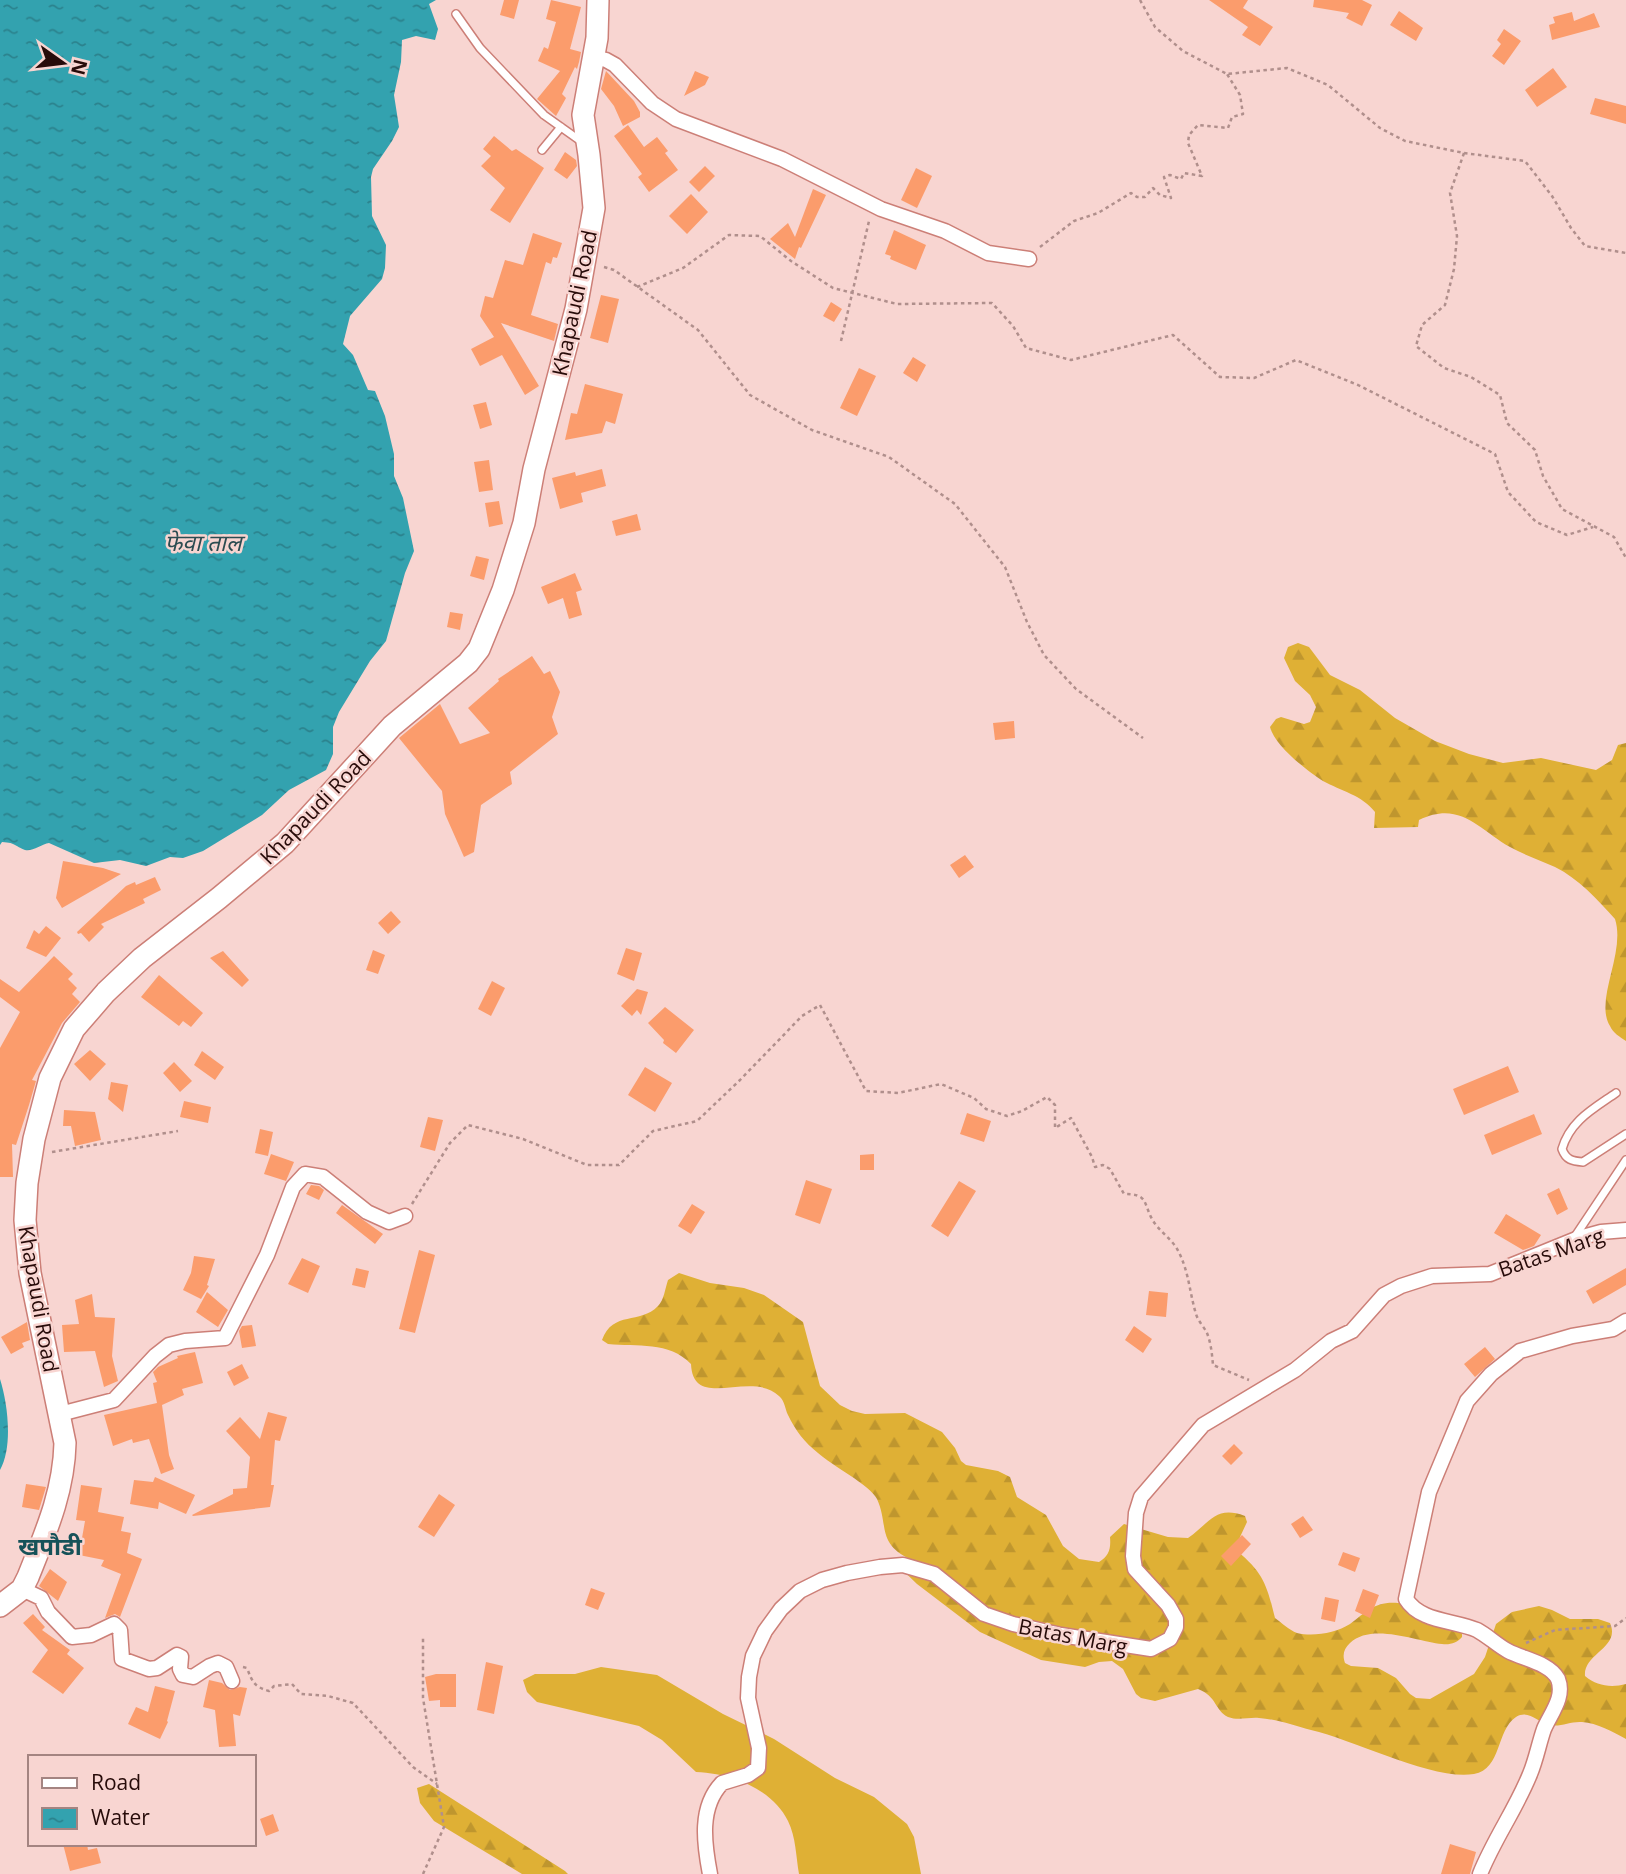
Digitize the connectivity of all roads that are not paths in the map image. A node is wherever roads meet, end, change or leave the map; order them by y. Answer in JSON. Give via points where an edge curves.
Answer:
{"nodes":[{"id":1,"x":598,"y":0,"type":"edge"},
{"id":2,"x":456,"y":14,"type":"dead end"},
{"id":3,"x":594,"y":57,"type":"junction"},
{"id":4,"x":561,"y":127,"type":"junction"},
{"id":5,"x":587,"y":146,"type":"junction"},
{"id":6,"x":542,"y":150,"type":"dead end"},
{"id":7,"x":1029,"y":259,"type":"road end"},
{"id":8,"x":1616,"y":1093,"type":"dead end"},
{"id":9,"x":1626,"y":1134,"type":"edge"},
{"id":10,"x":1626,"y":1160,"type":"edge"},
{"id":11,"x":405,"y":1216,"type":"road end"},
{"id":12,"x":1626,"y":1230,"type":"edge"},
{"id":13,"x":1572,"y":1241,"type":"junction"},
{"id":14,"x":1626,"y":1321,"type":"edge"},
{"id":15,"x":60,"y":1414,"type":"junction"},
{"id":16,"x":22,"y":1589,"type":"junction"},
{"id":17,"x":0,"y":1606,"type":"edge"},
{"id":18,"x":229,"y":1674,"type":"road end"},
{"id":19,"x":710,"y":1874,"type":"edge"},
{"id":20,"x":1480,"y":1874,"type":"edge"}],
"edges":[{"from":1,"to":3,"type":"main road","name":"Khapaudi Road"},
{"from":2,"to":4,"type":"lane","via":[[480,48]]},
{"from":3,"to":5,"type":"main road","name":"Khapaudi Road","via":[[583,115]]},
{"from":3,"to":7,"type":"street","via":[[615,65],[652,103],[676,119],[782,159],[988,253]]},
{"from":4,"to":5,"type":"lane"},
{"from":4,"to":6,"type":"lane"},
{"from":5,"to":15,"type":"main road","name":"Khapaudi Road","via":[[593,208],[576,309],[524,523],[479,649],[391,726],[285,843],[106,992],[74,1029],[50,1078],[32,1156],[25,1220],[30,1273]]},
{"from":8,"to":9,"type":"lane","via":[[1578,1119],[1562,1149],[1565,1157],[1583,1162]]},
{"from":10,"to":13,"type":"lane"},
{"from":11,"to":15,"type":"street","via":[[389,1222],[367,1212],[323,1177],[305,1174],[293,1187],[263,1265],[225,1338],[169,1345],[114,1400]]},
{"from":12,"to":13,"type":"street","name":"Batas Marg"},
{"from":13,"to":19,"type":"street","name":"Batas Marg","via":[[1490,1274],[1432,1276],[1401,1286],[1384,1295],[1352,1331],[1203,1425],[1141,1497],[1135,1525],[1135,1569],[1176,1619],[1170,1639],[1151,1649],[1013,1624],[984,1614],[934,1574],[902,1565],[847,1573],[800,1591],[773,1620],[753,1656],[748,1698],[759,1748],[758,1768],[722,1783],[710,1800],[705,1839]]},
{"from":14,"to":20,"type":"street","via":[[1613,1329],[1520,1351],[1491,1374],[1467,1401],[1429,1492],[1406,1599],[1411,1607],[1476,1630],[1507,1651],[1540,1664],[1557,1676],[1561,1690],[1530,1774]]},
{"from":15,"to":16,"type":"main road","name":"Khapaudi Road","via":[[65,1466],[59,1497]]},
{"from":16,"to":17,"type":"main road"},
{"from":16,"to":18,"type":"street","via":[[41,1598],[72,1637],[91,1635],[114,1624],[120,1630],[122,1659],[135,1665],[157,1668],[177,1655],[183,1675],[193,1677],[218,1663]]}]}
